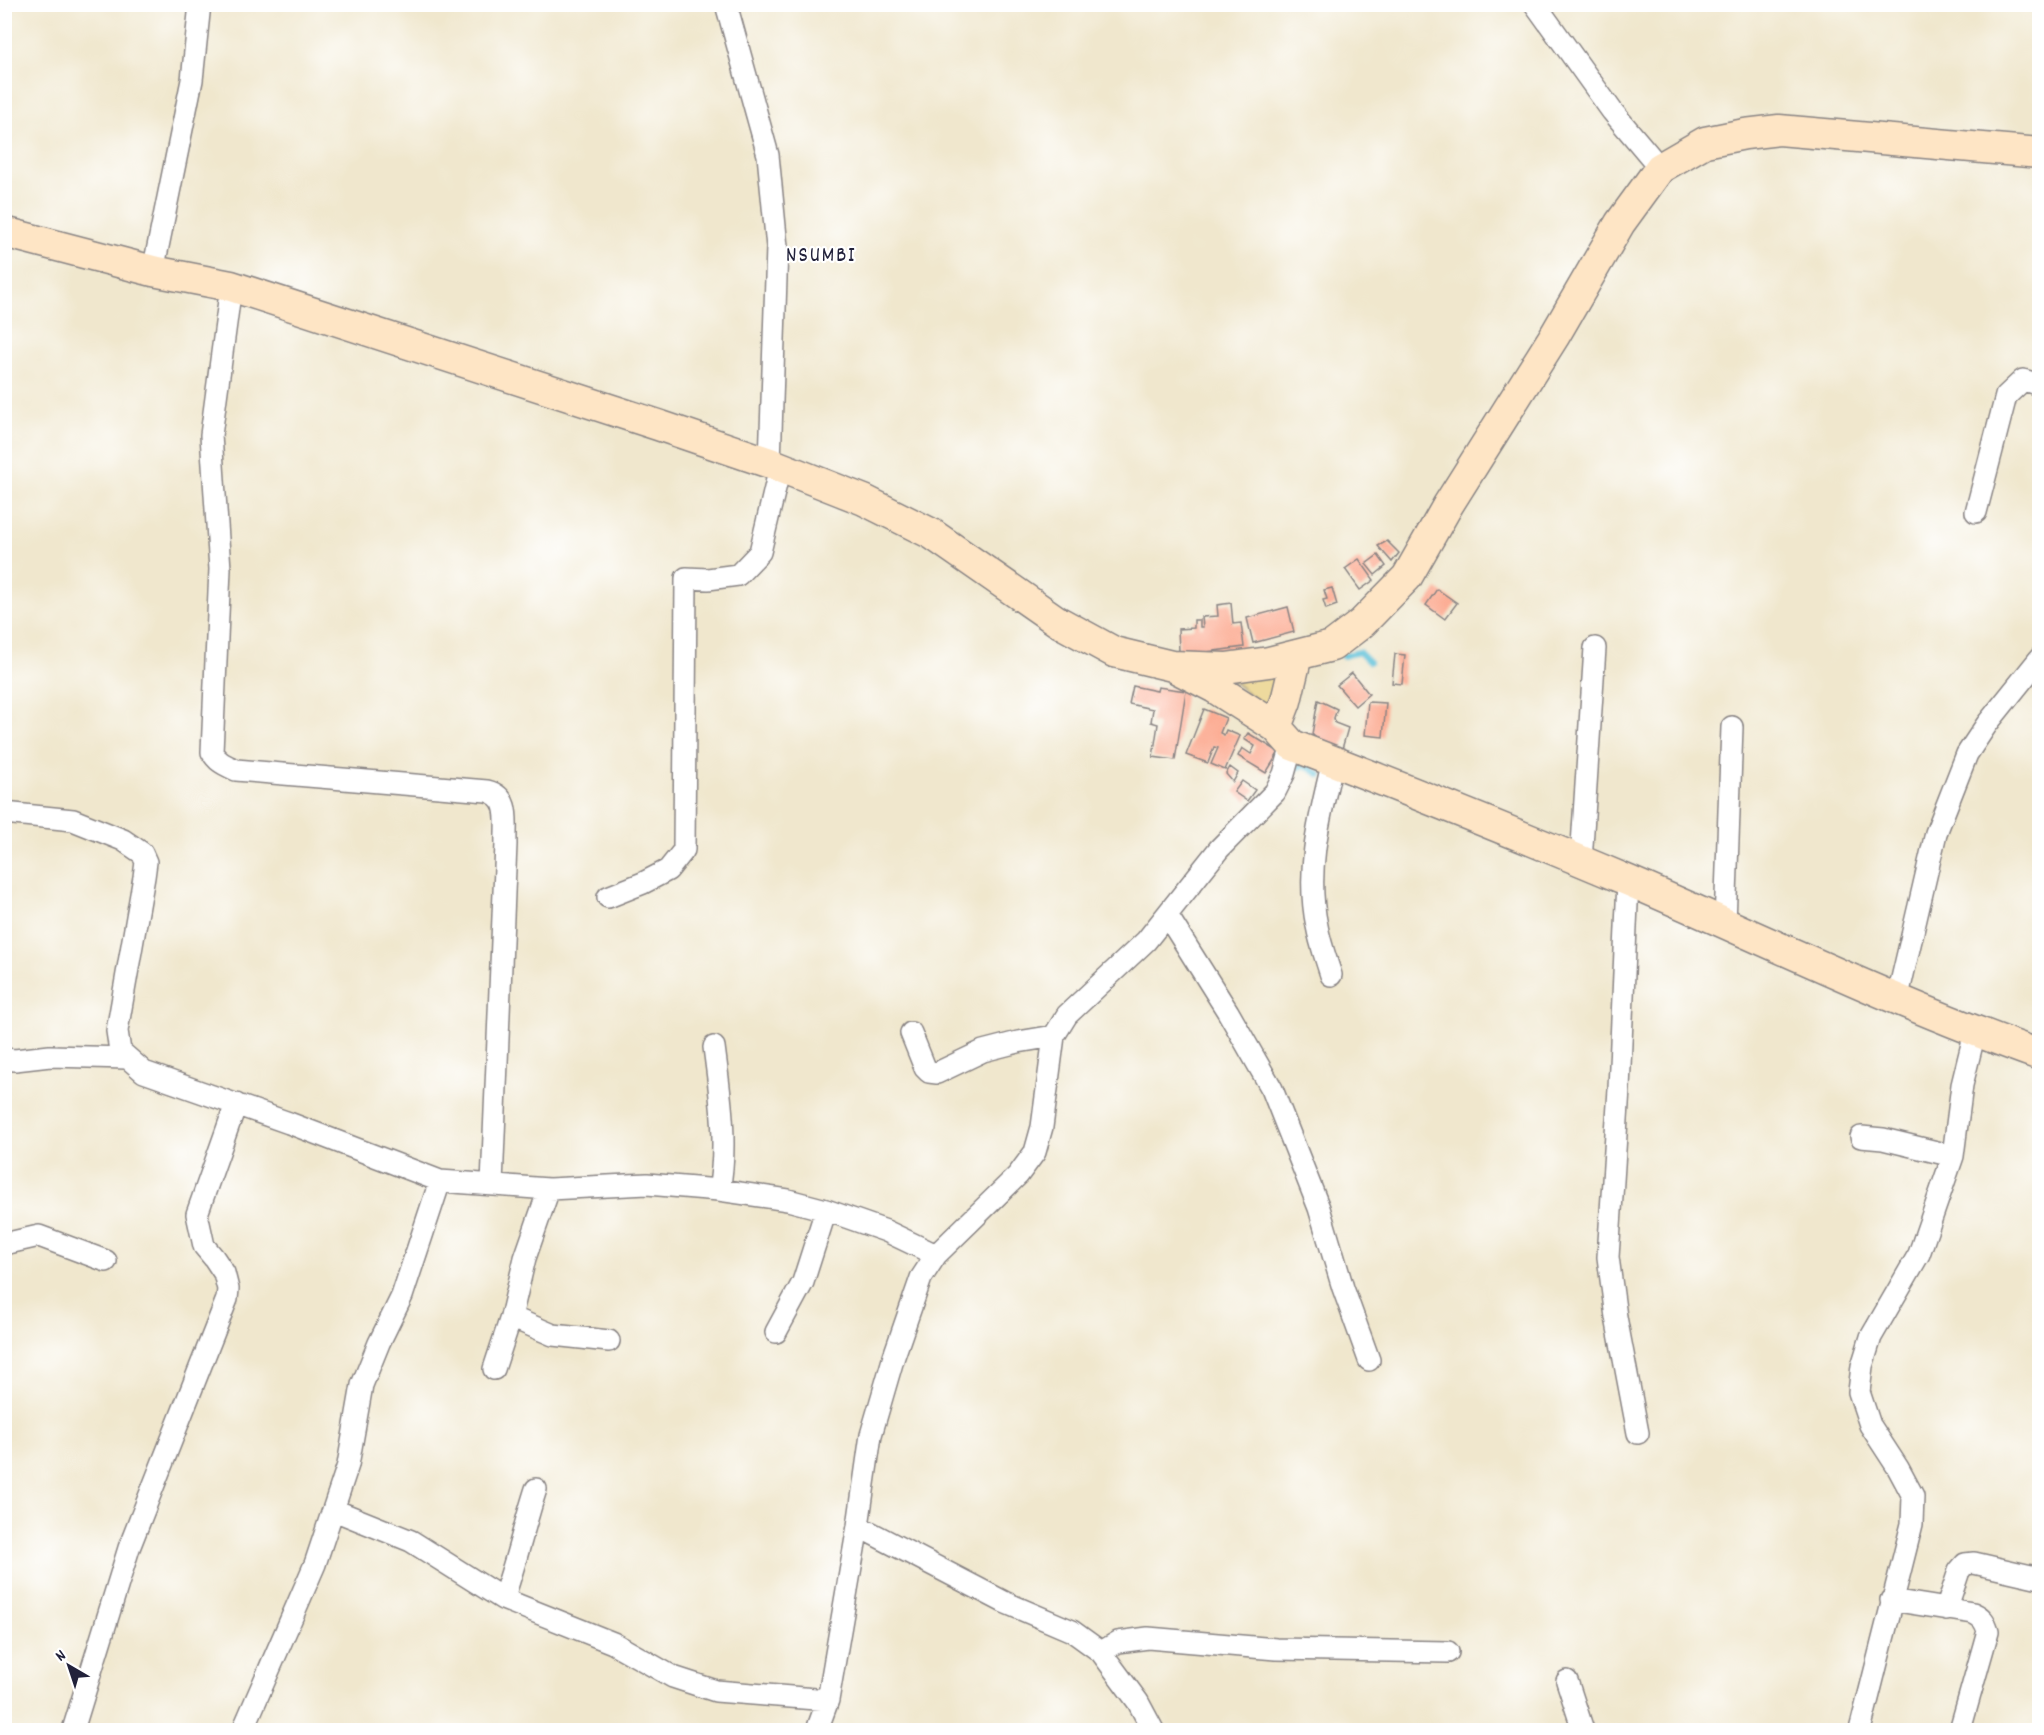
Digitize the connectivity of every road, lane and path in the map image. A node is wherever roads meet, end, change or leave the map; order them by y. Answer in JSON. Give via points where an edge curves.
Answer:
{"nodes":[{"id":1,"x":200,"y":4,"type":"edge"},
{"id":2,"x":726,"y":4,"type":"edge"},
{"id":3,"x":1536,"y":4,"type":"edge"},
{"id":4,"x":2040,"y":153,"type":"edge"},
{"id":5,"x":1660,"y":168,"type":"junction"},
{"id":6,"x":4,"y":232,"type":"edge"},
{"id":7,"x":153,"y":271,"type":"junction"},
{"id":8,"x":231,"y":286,"type":"junction"},
{"id":9,"x":2040,"y":386,"type":"edge"},
{"id":10,"x":775,"y":465,"type":"junction"},
{"id":11,"x":1976,"y":512,"type":"dead end"},
{"id":12,"x":1595,"y":648,"type":"dead end"},
{"id":13,"x":1297,"y":655,"type":"junction"},
{"id":14,"x":2040,"y":658,"type":"edge"},
{"id":15,"x":1172,"y":666,"type":"junction"},
{"id":16,"x":1732,"y":727,"type":"dead end"},
{"id":17,"x":1284,"y":736,"type":"junction"},
{"id":18,"x":1333,"y":762,"type":"junction"},
{"id":19,"x":4,"y":813,"type":"edge"},
{"id":20,"x":1581,"y":861,"type":"junction"},
{"id":21,"x":1628,"y":881,"type":"junction"},
{"id":22,"x":608,"y":897,"type":"dead end"},
{"id":23,"x":1167,"y":915,"type":"junction"},
{"id":24,"x":1725,"y":924,"type":"junction"},
{"id":25,"x":1331,"y":975,"type":"dead end"},
{"id":26,"x":1897,"y":1000,"type":"junction"},
{"id":27,"x":1975,"y":1032,"type":"junction"},
{"id":28,"x":911,"y":1033,"type":"dead end"},
{"id":29,"x":1054,"y":1036,"type":"junction"},
{"id":30,"x":714,"y":1047,"type":"dead end"},
{"id":31,"x":2040,"y":1055,"type":"edge"},
{"id":32,"x":127,"y":1058,"type":"junction"},
{"id":33,"x":4,"y":1059,"type":"edge"},
{"id":34,"x":236,"y":1104,"type":"junction"},
{"id":35,"x":1862,"y":1137,"type":"dead end"},
{"id":36,"x":1953,"y":1156,"type":"junction"},
{"id":37,"x":440,"y":1181,"type":"junction"},
{"id":38,"x":492,"y":1184,"type":"junction"},
{"id":39,"x":549,"y":1189,"type":"junction"},
{"id":40,"x":719,"y":1190,"type":"junction"},
{"id":41,"x":826,"y":1210,"type":"junction"},
{"id":42,"x":4,"y":1244,"type":"edge"},
{"id":43,"x":936,"y":1255,"type":"junction"},
{"id":44,"x":106,"y":1261,"type":"dead end"},
{"id":45,"x":512,"y":1317,"type":"junction"},
{"id":46,"x":776,"y":1332,"type":"dead end"},
{"id":47,"x":609,"y":1341,"type":"dead end"},
{"id":48,"x":1369,"y":1360,"type":"dead end"},
{"id":49,"x":494,"y":1369,"type":"dead end"},
{"id":50,"x":1638,"y":1433,"type":"dead end"},
{"id":51,"x":536,"y":1489,"type":"dead end"},
{"id":52,"x":333,"y":1510,"type":"junction"},
{"id":53,"x":858,"y":1526,"type":"junction"},
{"id":54,"x":2040,"y":1578,"type":"edge"},
{"id":55,"x":503,"y":1599,"type":"junction"},
{"id":56,"x":1891,"y":1600,"type":"junction"},
{"id":57,"x":1946,"y":1610,"type":"junction"},
{"id":58,"x":1101,"y":1652,"type":"junction"},
{"id":59,"x":1448,"y":1652,"type":"dead end"},
{"id":60,"x":1566,"y":1681,"type":"dead end"},
{"id":61,"x":828,"y":1700,"type":"junction"},
{"id":62,"x":73,"y":1731,"type":"edge"},
{"id":63,"x":243,"y":1731,"type":"edge"},
{"id":64,"x":818,"y":1731,"type":"edge"},
{"id":65,"x":1153,"y":1731,"type":"edge"},
{"id":66,"x":1583,"y":1731,"type":"edge"},
{"id":67,"x":1860,"y":1731,"type":"edge"},
{"id":68,"x":1960,"y":1731,"type":"edge"}],
"edges":[{"from":1,"to":7,"type":"street","via":[[192,80]]},
{"from":2,"to":10,"type":"street","via":[[768,155],[777,247]]},
{"from":3,"to":5,"type":"street","via":[[1612,111]]},
{"from":4,"to":5,"type":"street","via":[[1779,130],[1704,142]]},
{"from":5,"to":13,"type":"street","via":[[1620,223],[1407,577],[1362,623],[1332,646]]},
{"from":6,"to":7,"type":"street"},
{"from":7,"to":8,"type":"street"},
{"from":8,"to":10,"type":"street"},
{"from":8,"to":38,"type":"street","via":[[211,435],[220,569],[212,752],[223,765],[236,770],[487,791],[501,797],[506,844]]},
{"from":9,"to":11,"type":"street","via":[[2023,380],[2006,396]]},
{"from":10,"to":15,"type":"street","via":[[864,500],[932,534],[1057,621],[1114,652]]},
{"from":10,"to":22,"type":"street","via":[[759,552],[738,575],[686,578],[684,850],[668,870]]},
{"from":12,"to":20,"type":"street"},
{"from":13,"to":15,"type":"street","via":[[1226,668]]},
{"from":13,"to":17,"type":"street","via":[[1286,700]]},
{"from":14,"to":26,"type":"street","via":[[1967,754],[1936,833]]},
{"from":15,"to":17,"type":"street","via":[[1215,688]]},
{"from":16,"to":24,"type":"street"},
{"from":17,"to":18,"type":"street"},
{"from":17,"to":23,"type":"street","via":[[1284,774],[1275,792],[1219,849]]},
{"from":18,"to":20,"type":"street"},
{"from":18,"to":25,"type":"street","via":[[1315,841],[1313,885],[1317,926]]},
{"from":19,"to":32,"type":"street","via":[[73,820],[123,840],[142,853],[146,862],[144,877],[117,1031],[120,1051]]},
{"from":20,"to":21,"type":"street"},
{"from":21,"to":24,"type":"street"},
{"from":21,"to":50,"type":"street","via":[[1608,1257]]},
{"from":23,"to":29,"type":"street","via":[[1146,941],[1067,1015]]},
{"from":23,"to":48,"type":"street","via":[[1272,1089],[1319,1208]]},
{"from":24,"to":26,"type":"street"},
{"from":26,"to":27,"type":"street"},
{"from":27,"to":31,"type":"street"},
{"from":27,"to":36,"type":"street","via":[[1962,1085]]},
{"from":28,"to":29,"type":"street","via":[[925,1068],[937,1073],[983,1051]]},
{"from":29,"to":43,"type":"street","via":[[1035,1152],[1018,1175]]},
{"from":30,"to":40,"type":"street","via":[[724,1166]]},
{"from":32,"to":33,"type":"street"},
{"from":32,"to":34,"type":"street","via":[[144,1072]]},
{"from":34,"to":37,"type":"street"},
{"from":34,"to":62,"type":"street","via":[[197,1214],[204,1246],[224,1273],[228,1299],[129,1548]]},
{"from":35,"to":36,"type":"street"},
{"from":36,"to":56,"type":"street","via":[[1920,1254],[1871,1337],[1862,1366],[1859,1392],[1870,1425],[1912,1496],[1912,1524]]},
{"from":37,"to":38,"type":"street"},
{"from":37,"to":52,"type":"street","via":[[402,1296],[362,1385],[348,1466]]},
{"from":38,"to":39,"type":"street"},
{"from":39,"to":40,"type":"street","via":[[646,1184]]},
{"from":39,"to":45,"type":"street","via":[[525,1258]]},
{"from":40,"to":41,"type":"street"},
{"from":41,"to":43,"type":"street"},
{"from":41,"to":46,"type":"street","via":[[803,1282]]},
{"from":42,"to":44,"type":"street","via":[[39,1236]]},
{"from":43,"to":53,"type":"street","via":[[921,1278],[871,1435]]},
{"from":45,"to":47,"type":"street","via":[[553,1335]]},
{"from":45,"to":49,"type":"street"},
{"from":51,"to":55,"type":"street"},
{"from":52,"to":55,"type":"street","via":[[411,1540]]},
{"from":52,"to":63,"type":"street","via":[[315,1564]]},
{"from":53,"to":58,"type":"street","via":[[1004,1602],[1072,1631]]},
{"from":53,"to":61,"type":"street"},
{"from":54,"to":57,"type":"street","via":[[1965,1564]]},
{"from":55,"to":61,"type":"street","via":[[614,1643],[673,1677],[716,1691]]},
{"from":56,"to":57,"type":"street"},
{"from":56,"to":67,"type":"street"},
{"from":57,"to":68,"type":"street","via":[[1980,1616],[1988,1630]]},
{"from":58,"to":59,"type":"street","via":[[1119,1642],[1148,1638],[1276,1649]]},
{"from":58,"to":65,"type":"street","via":[[1138,1702]]},
{"from":60,"to":66,"type":"street"},
{"from":61,"to":64,"type":"street"}]}
